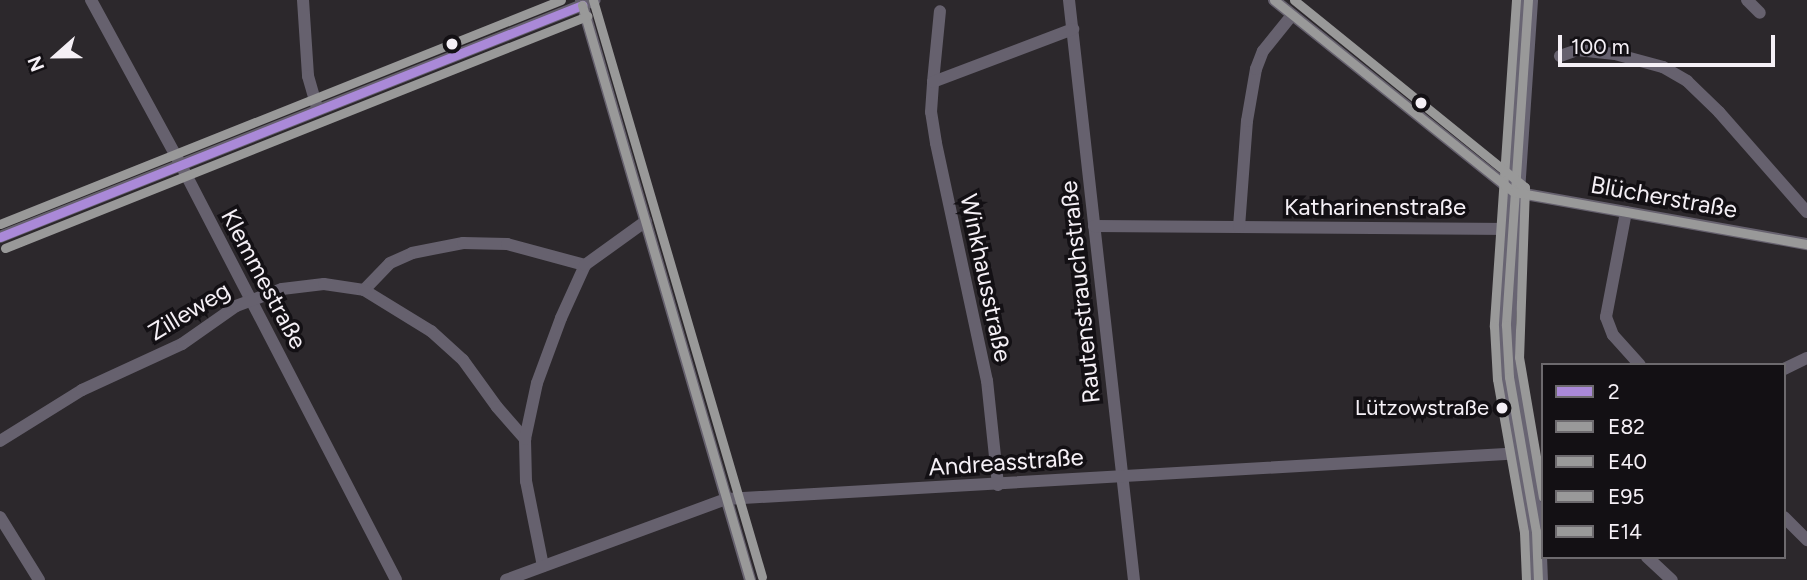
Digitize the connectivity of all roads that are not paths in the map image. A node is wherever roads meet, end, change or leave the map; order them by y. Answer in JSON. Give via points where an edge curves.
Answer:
{"nodes":[{"id":1,"x":91,"y":0,"type":"edge"},
{"id":2,"x":303,"y":0,"type":"edge"},
{"id":3,"x":1069,"y":0,"type":"edge"},
{"id":4,"x":1274,"y":0,"type":"edge"},
{"id":5,"x":1528,"y":0,"type":"edge"},
{"id":6,"x":1747,"y":0,"type":"edge"},
{"id":7,"x":586,"y":2,"type":"edge"},
{"id":8,"x":940,"y":11,"type":"dead end"},
{"id":9,"x":1760,"y":13,"type":"dead end"},
{"id":10,"x":1292,"y":15,"type":"junction"},
{"id":11,"x":1073,"y":29,"type":"junction"},
{"id":12,"x":1560,"y":56,"type":"dead end"},
{"id":13,"x":933,"y":82,"type":"junction"},
{"id":14,"x":318,"y":110,"type":"junction"},
{"id":15,"x":181,"y":165,"type":"junction"},
{"id":16,"x":1514,"y":191,"type":"junction"},
{"id":17,"x":1626,"y":212,"type":"junction"},
{"id":18,"x":1807,"y":212,"type":"edge"},
{"id":19,"x":646,"y":221,"type":"junction"},
{"id":20,"x":1094,"y":226,"type":"junction"},
{"id":21,"x":1239,"y":227,"type":"junction"},
{"id":22,"x":1510,"y":229,"type":"junction"},
{"id":23,"x":0,"y":237,"type":"edge"},
{"id":24,"x":1807,"y":244,"type":"edge"},
{"id":25,"x":585,"y":265,"type":"junction"},
{"id":26,"x":364,"y":289,"type":"junction"},
{"id":27,"x":251,"y":298,"type":"junction"},
{"id":28,"x":1807,"y":358,"type":"edge"},
{"id":29,"x":1638,"y":363,"type":"edge"},
{"id":30,"x":1786,"y":368,"type":"edge"},
{"id":31,"x":525,"y":439,"type":"junction"},
{"id":32,"x":0,"y":441,"type":"edge"},
{"id":33,"x":1523,"y":453,"type":"junction"},
{"id":34,"x":1122,"y":475,"type":"junction"},
{"id":35,"x":1536,"y":481,"type":"edge"},
{"id":36,"x":998,"y":485,"type":"junction"},
{"id":37,"x":726,"y":499,"type":"junction"},
{"id":38,"x":0,"y":517,"type":"edge"},
{"id":39,"x":1786,"y":518,"type":"edge"},
{"id":40,"x":1807,"y":540,"type":"edge"},
{"id":41,"x":1649,"y":559,"type":"edge"},
{"id":42,"x":544,"y":566,"type":"junction"},
{"id":43,"x":39,"y":580,"type":"edge"},
{"id":44,"x":396,"y":580,"type":"edge"},
{"id":45,"x":506,"y":580,"type":"edge"},
{"id":46,"x":750,"y":580,"type":"edge"},
{"id":47,"x":1134,"y":580,"type":"edge"},
{"id":48,"x":1538,"y":580,"type":"edge"},
{"id":49,"x":1672,"y":580,"type":"edge"}],
"edges":[{"from":1,"to":15,"type":"street","name":"Klemmestraße"},
{"from":2,"to":14,"type":"street","via":[[308,76]]},
{"from":3,"to":11,"type":"street","name":"Rautenstrauchstraße"},
{"from":4,"to":10,"type":"street"},
{"from":5,"to":16,"type":"main road"},
{"from":6,"to":9,"type":"street"},
{"from":7,"to":14,"type":"street"},
{"from":7,"to":19,"type":"street"},
{"from":8,"to":13,"type":"street","name":"Winkhausstraße"},
{"from":10,"to":16,"type":"street"},
{"from":10,"to":21,"type":"street","via":[[1263,51],[1255,69]]},
{"from":11,"to":13,"type":"street"},
{"from":11,"to":20,"type":"street","name":"Rautenstrauchstraße"},
{"from":12,"to":18,"type":"street","via":[[1577,50],[1615,54],[1663,67],[1686,81]]},
{"from":13,"to":36,"type":"street","name":"Winkhausstraße","via":[[936,143],[987,381]]},
{"from":14,"to":15,"type":"street"},
{"from":15,"to":23,"type":"street"},
{"from":15,"to":27,"type":"street","name":"Klemmestraße"},
{"from":16,"to":17,"type":"street","name":"Blücherstraße"},
{"from":16,"to":22,"type":"main road"},
{"from":17,"to":24,"type":"street","name":"Blücherstraße"},
{"from":17,"to":29,"type":"street","via":[[1606,317],[1613,335]]},
{"from":19,"to":25,"type":"street"},
{"from":19,"to":37,"type":"street"},
{"from":20,"to":21,"type":"street","name":"Katharinenstraße"},
{"from":20,"to":34,"type":"street","name":"Rautenstrauchstraße"},
{"from":21,"to":22,"type":"street","name":"Katharinenstraße"},
{"from":22,"to":33,"type":"main road","via":[[1507,358]]},
{"from":25,"to":26,"type":"street","via":[[507,244],[463,243],[412,253],[390,263]]},
{"from":25,"to":31,"type":"street","via":[[537,383]]},
{"from":26,"to":27,"type":"street","name":"Zilleweg","via":[[305,284]]},
{"from":26,"to":31,"type":"street","name":"Zilleweg","via":[[431,331],[463,360]]},
{"from":27,"to":32,"type":"street","name":"Zilleweg","via":[[182,344],[82,390]]},
{"from":27,"to":44,"type":"street","name":"Klemmestraße"},
{"from":28,"to":30,"type":"street"},
{"from":31,"to":42,"type":"street","via":[[526,481]]},
{"from":33,"to":34,"type":"street","name":"Andreasstraße"},
{"from":33,"to":35,"type":"main road"},
{"from":34,"to":36,"type":"street","name":"Andreasstraße"},
{"from":34,"to":47,"type":"street","name":"Rautenstrauchstraße"},
{"from":35,"to":48,"type":"main road"},
{"from":36,"to":37,"type":"street","name":"Andreasstraße"},
{"from":37,"to":42,"type":"street","name":"Andreasstraße"},
{"from":37,"to":46,"type":"street"},
{"from":38,"to":43,"type":"street"},
{"from":39,"to":40,"type":"street"},
{"from":41,"to":49,"type":"street"},
{"from":42,"to":45,"type":"street","name":"Andreasstraße"}]}
